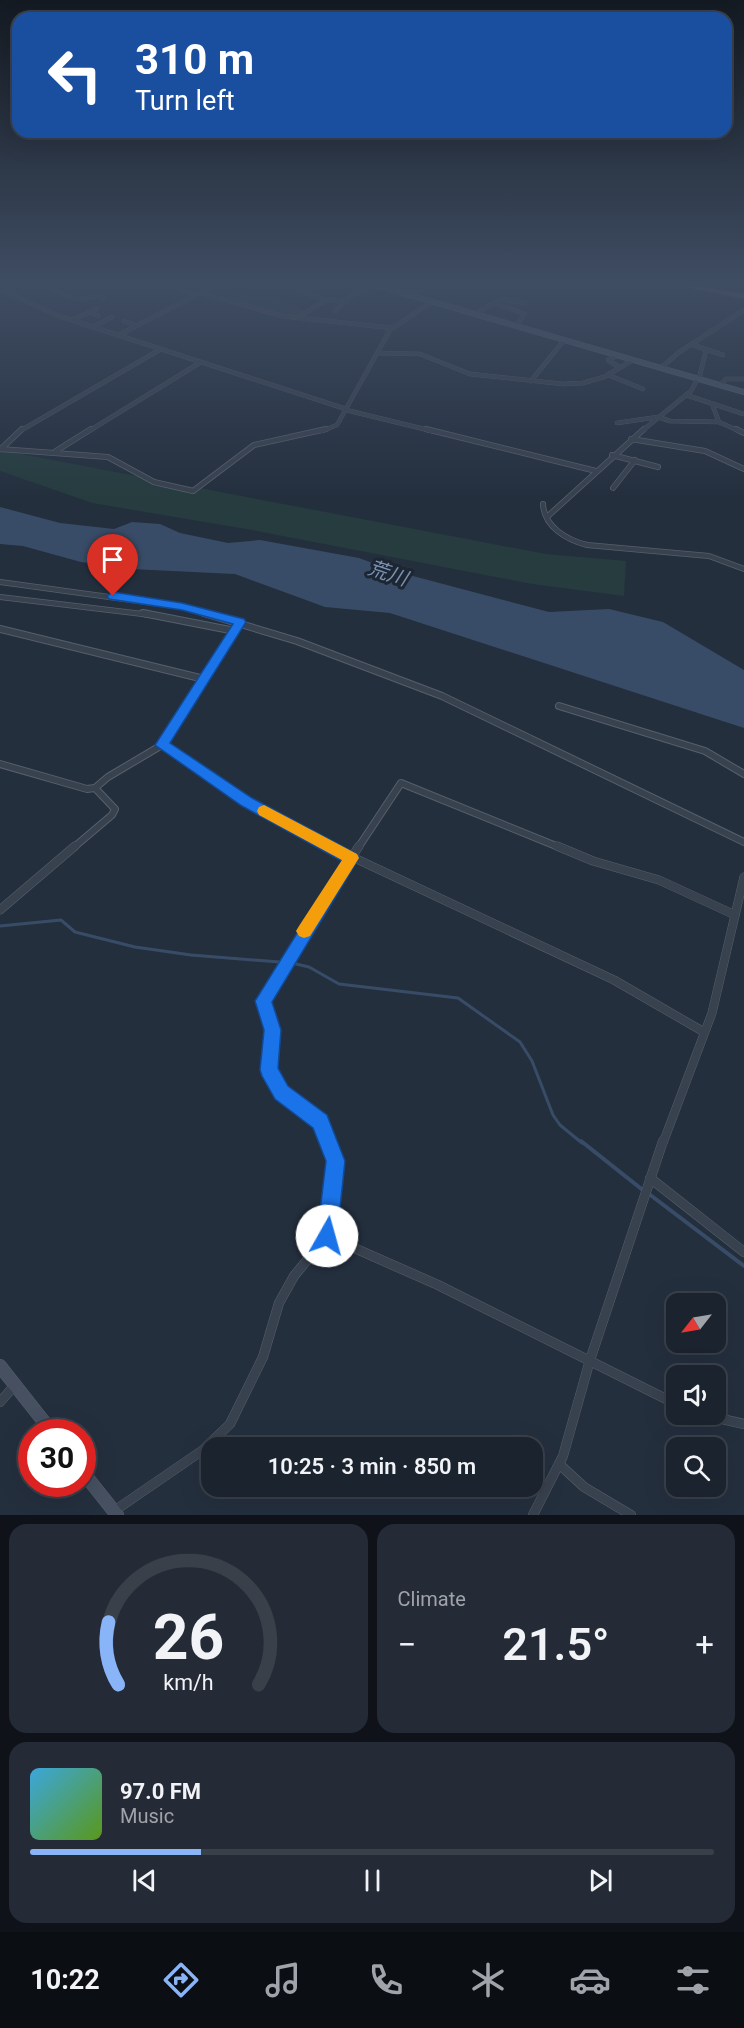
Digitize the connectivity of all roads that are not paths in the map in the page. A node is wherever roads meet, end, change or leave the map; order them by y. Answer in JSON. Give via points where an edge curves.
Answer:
{"nodes":[{"id":1,"x":149,"y":356,"type":"edge"},
{"id":2,"x":182,"y":356,"type":"edge"},
{"id":3,"x":376,"y":356,"type":"edge"},
{"id":4,"x":426,"y":356,"type":"edge"},
{"id":5,"x":551,"y":356,"type":"edge"},
{"id":6,"x":617,"y":356,"type":"edge"},
{"id":7,"x":620,"y":356,"type":"edge"},
{"id":8,"x":675,"y":356,"type":"edge"},
{"id":9,"x":702,"y":356,"type":"edge"},
{"id":10,"x":633,"y":360,"type":"junction"},
{"id":11,"x":201,"y":362,"type":"junction"},
{"id":12,"x":619,"y":367,"type":"junction"},
{"id":13,"x":661,"y":368,"type":"junction"},
{"id":14,"x":608,"y":375,"type":"junction"},
{"id":15,"x":698,"y":378,"type":"junction"},
{"id":16,"x":744,"y":379,"type":"edge"},
{"id":17,"x":531,"y":381,"type":"junction"},
{"id":18,"x":720,"y":385,"type":"junction"},
{"id":19,"x":744,"y":385,"type":"edge"},
{"id":20,"x":643,"y":389,"type":"dead end"},
{"id":21,"x":743,"y":391,"type":"edge"},
{"id":22,"x":686,"y":395,"type":"junction"},
{"id":23,"x":712,"y":404,"type":"junction"},
{"id":24,"x":346,"y":409,"type":"junction"},
{"id":25,"x":744,"y":414,"type":"edge"},
{"id":26,"x":658,"y":417,"type":"junction"},
{"id":27,"x":719,"y":422,"type":"junction"},
{"id":28,"x":617,"y":423,"type":"dead end"},
{"id":29,"x":744,"y":433,"type":"edge"},
{"id":30,"x":631,"y":439,"type":"junction"},
{"id":31,"x":1,"y":449,"type":"edge"},
{"id":32,"x":55,"y":452,"type":"junction"},
{"id":33,"x":612,"y":455,"type":"junction"},
{"id":34,"x":635,"y":460,"type":"junction"},
{"id":35,"x":658,"y":466,"type":"dead end"},
{"id":36,"x":744,"y":469,"type":"edge"},
{"id":37,"x":596,"y":471,"type":"junction"},
{"id":38,"x":613,"y":488,"type":"dead end"},
{"id":39,"x":543,"y":504,"type":"dead end"},
{"id":40,"x":548,"y":516,"type":"junction"},
{"id":41,"x":744,"y":569,"type":"edge"},
{"id":42,"x":0,"y":582,"type":"edge"},
{"id":43,"x":0,"y":597,"type":"edge"},
{"id":44,"x":240,"y":622,"type":"junction"},
{"id":45,"x":0,"y":629,"type":"edge"},
{"id":46,"x":234,"y":631,"type":"junction"},
{"id":47,"x":204,"y":679,"type":"junction"},
{"id":48,"x":559,"y":706,"type":"dead end"},
{"id":49,"x":162,"y":745,"type":"junction"},
{"id":50,"x":0,"y":764,"type":"edge"},
{"id":51,"x":744,"y":774,"type":"edge"},
{"id":52,"x":95,"y":788,"type":"junction"},
{"id":53,"x":744,"y":842,"type":"edge"},
{"id":54,"x":351,"y":858,"type":"junction"},
{"id":55,"x":744,"y":877,"type":"edge"},
{"id":56,"x":0,"y":910,"type":"edge"},
{"id":57,"x":735,"y":915,"type":"junction"},
{"id":58,"x":704,"y":1032,"type":"junction"},
{"id":59,"x":650,"y":1178,"type":"junction"},
{"id":60,"x":327,"y":1236,"type":"junction"},
{"id":61,"x":744,"y":1252,"type":"edge"},
{"id":62,"x":590,"y":1360,"type":"junction"},
{"id":63,"x":0,"y":1366,"type":"edge"},
{"id":64,"x":15,"y":1385,"type":"junction"},
{"id":65,"x":666,"y":1399,"type":"edge"},
{"id":66,"x":0,"y":1402,"type":"edge"},
{"id":67,"x":42,"y":1419,"type":"edge"},
{"id":68,"x":726,"y":1420,"type":"edge"},
{"id":69,"x":744,"y":1424,"type":"edge"},
{"id":70,"x":559,"y":1464,"type":"junction"},
{"id":71,"x":96,"y":1489,"type":"edge"},
{"id":72,"x":115,"y":1513,"type":"edge"},
{"id":73,"x":533,"y":1515,"type":"edge"},
{"id":74,"x":632,"y":1515,"type":"edge"}],
"edges":[{"from":1,"to":31,"type":"street","via":[[18,432]]},
{"from":2,"to":11,"type":"street"},
{"from":3,"to":24,"type":"street"},
{"from":4,"to":17,"type":"street","via":[[467,374]]},
{"from":5,"to":17,"type":"street"},
{"from":6,"to":12,"type":"street","via":[[608,360]]},
{"from":7,"to":10,"type":"street"},
{"from":8,"to":13,"type":"street"},
{"from":9,"to":15,"type":"street","via":[[703,370]]},
{"from":10,"to":12,"type":"street"},
{"from":10,"to":13,"type":"street"},
{"from":11,"to":24,"type":"street"},
{"from":11,"to":32,"type":"street"},
{"from":12,"to":14,"type":"street"},
{"from":13,"to":15,"type":"street"},
{"from":14,"to":17,"type":"street","via":[[583,383]]},
{"from":14,"to":20,"type":"street"},
{"from":15,"to":18,"type":"street"},
{"from":15,"to":22,"type":"street"},
{"from":16,"to":18,"type":"street","via":[[726,379]]},
{"from":18,"to":21,"type":"street"},
{"from":19,"to":21,"type":"street"},
{"from":22,"to":23,"type":"street"},
{"from":22,"to":26,"type":"street"},
{"from":23,"to":25,"type":"street"},
{"from":23,"to":27,"type":"street"},
{"from":24,"to":32,"type":"street","via":[[337,425],[328,430],[254,445],[193,491],[154,482],[108,457]]},
{"from":24,"to":37,"type":"street"},
{"from":26,"to":27,"type":"street","via":[[670,421]]},
{"from":26,"to":28,"type":"street"},
{"from":26,"to":30,"type":"street"},
{"from":27,"to":29,"type":"street"},
{"from":30,"to":33,"type":"street"},
{"from":30,"to":36,"type":"street","via":[[686,448],[734,462]]},
{"from":31,"to":32,"type":"street"},
{"from":33,"to":34,"type":"street"},
{"from":33,"to":37,"type":"street"},
{"from":34,"to":35,"type":"street"},
{"from":34,"to":38,"type":"street"},
{"from":37,"to":40,"type":"street"},
{"from":39,"to":40,"type":"street"},
{"from":40,"to":41,"type":"street","via":[[555,532],[577,543],[709,556]]},
{"from":42,"to":44,"type":"street","via":[[159,602]]},
{"from":43,"to":46,"type":"street","via":[[136,612]]},
{"from":44,"to":46,"type":"street"},
{"from":44,"to":53,"type":"street","via":[[442,696]]},
{"from":45,"to":47,"type":"street"},
{"from":46,"to":47,"type":"street"},
{"from":47,"to":49,"type":"street"},
{"from":48,"to":51,"type":"street","via":[[705,751]]},
{"from":49,"to":52,"type":"street"},
{"from":49,"to":54,"type":"street","via":[[247,802]]},
{"from":50,"to":52,"type":"street"},
{"from":52,"to":56,"type":"street","via":[[115,809],[112,815]]},
{"from":54,"to":57,"type":"street","via":[[404,782],[593,861],[659,880]]},
{"from":54,"to":58,"type":"street","via":[[615,980]]},
{"from":54,"to":60,"type":"street","via":[[264,1001],[273,1030],[268,1070],[281,1092],[320,1122],[335,1161]]},
{"from":55,"to":57,"type":"street"},
{"from":57,"to":58,"type":"street"},
{"from":58,"to":59,"type":"street"},
{"from":59,"to":61,"type":"street"},
{"from":59,"to":62,"type":"street"},
{"from":60,"to":62,"type":"street","via":[[438,1285]]},
{"from":60,"to":72,"type":"street","via":[[294,1276],[279,1303],[263,1357],[230,1424],[202,1450]]},
{"from":62,"to":65,"type":"street"},
{"from":62,"to":70,"type":"street"},
{"from":63,"to":64,"type":"street"},
{"from":64,"to":66,"type":"street"},
{"from":64,"to":67,"type":"street"},
{"from":68,"to":69,"type":"street"},
{"from":70,"to":73,"type":"street"},
{"from":70,"to":74,"type":"street","via":[[584,1487]]},
{"from":71,"to":72,"type":"street"}]}
